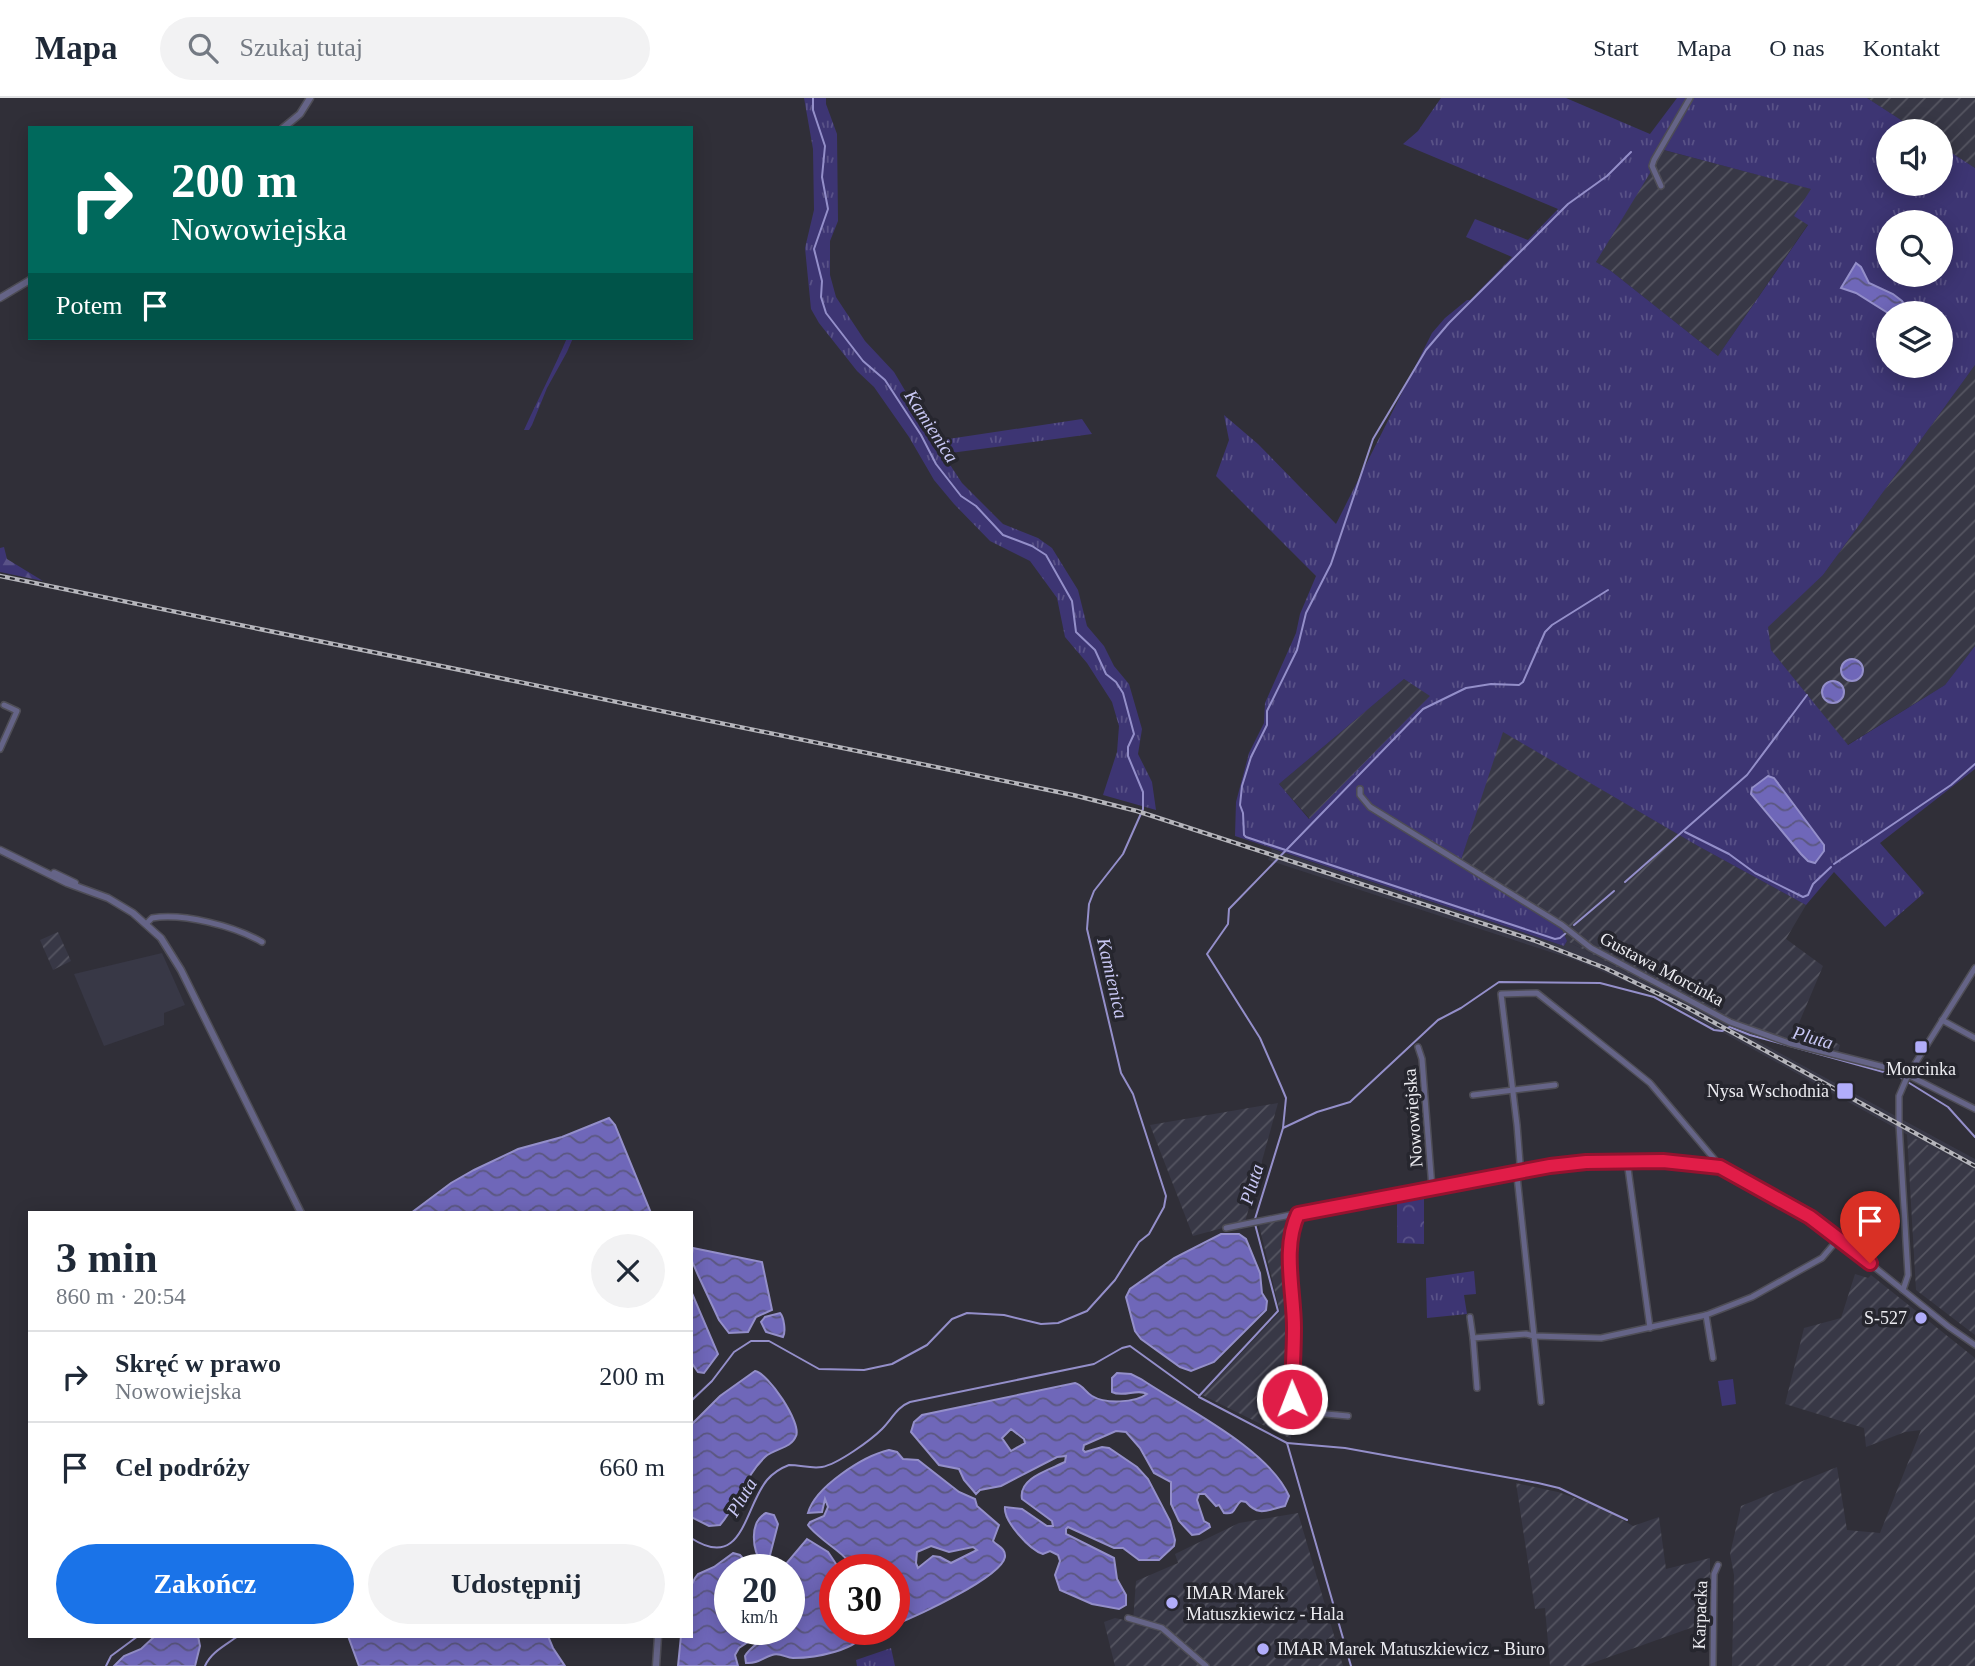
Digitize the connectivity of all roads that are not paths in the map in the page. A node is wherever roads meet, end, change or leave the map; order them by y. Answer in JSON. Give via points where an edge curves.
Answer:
{"nodes":[{"id":1,"x":310,"y":98,"type":"edge"},
{"id":2,"x":1690,"y":98,"type":"edge"},
{"id":3,"x":285,"y":126,"type":"edge"},
{"id":4,"x":1661,"y":186,"type":"dead end"},
{"id":5,"x":28,"y":281,"type":"edge"},
{"id":6,"x":0,"y":298,"type":"edge"},
{"id":7,"x":4,"y":705,"type":"dead end"},
{"id":8,"x":0,"y":749,"type":"edge"},
{"id":9,"x":1360,"y":789,"type":"dead end"},
{"id":10,"x":0,"y":850,"type":"edge"},
{"id":11,"x":147,"y":923,"type":"junction"},
{"id":12,"x":262,"y":942,"type":"dead end"},
{"id":13,"x":1975,"y":968,"type":"edge"},
{"id":14,"x":1942,"y":1020,"type":"junction"},
{"id":15,"x":1975,"y":1038,"type":"edge"},
{"id":16,"x":1418,"y":1047,"type":"dead end"},
{"id":17,"x":1907,"y":1078,"type":"junction"},
{"id":18,"x":1555,"y":1085,"type":"dead end"},
{"id":19,"x":1513,"y":1091,"type":"junction"},
{"id":20,"x":1473,"y":1095,"type":"dead end"},
{"id":21,"x":1975,"y":1109,"type":"edge"},
{"id":22,"x":1627,"y":1161,"type":"junction"},
{"id":23,"x":1720,"y":1167,"type":"junction"},
{"id":24,"x":1518,"y":1171,"type":"junction"},
{"id":25,"x":1432,"y":1188,"type":"junction"},
{"id":26,"x":300,"y":1211,"type":"edge"},
{"id":27,"x":1298,"y":1214,"type":"junction"},
{"id":28,"x":1226,"y":1228,"type":"dead end"},
{"id":29,"x":1839,"y":1238,"type":"junction"},
{"id":30,"x":1903,"y":1290,"type":"junction"},
{"id":31,"x":1706,"y":1315,"type":"junction"},
{"id":32,"x":1470,"y":1317,"type":"dead end"},
{"id":33,"x":1650,"y":1328,"type":"junction"},
{"id":34,"x":1534,"y":1336,"type":"junction"},
{"id":35,"x":1473,"y":1338,"type":"junction"},
{"id":36,"x":1975,"y":1345,"type":"edge"},
{"id":37,"x":1713,"y":1358,"type":"dead end"},
{"id":38,"x":1477,"y":1388,"type":"dead end"},
{"id":39,"x":1541,"y":1402,"type":"dead end"},
{"id":40,"x":1348,"y":1416,"type":"dead end"},
{"id":41,"x":1718,"y":1565,"type":"dead end"},
{"id":42,"x":1128,"y":1618,"type":"dead end"},
{"id":43,"x":658,"y":1638,"type":"edge"},
{"id":44,"x":656,"y":1666,"type":"edge"},
{"id":45,"x":1206,"y":1666,"type":"edge"},
{"id":46,"x":1713,"y":1666,"type":"edge"}],
"edges":[{"from":1,"to":3,"type":"street"},
{"from":2,"to":4,"type":"street","via":[[1652,166]]},
{"from":5,"to":6,"type":"street"},
{"from":7,"to":8,"type":"street","via":[[17,710]]},
{"from":9,"to":17,"type":"street","name":"Gustawa Morcinka","via":[[1370,807],[1562,925],[1591,948],[1730,1022],[1789,1043],[1900,1071]]},
{"from":10,"to":11,"type":"street","via":[[118,904]]},
{"from":11,"to":12,"type":"street","via":[[152,918],[174,917],[229,928]]},
{"from":11,"to":26,"type":"street","via":[[181,970]]},
{"from":13,"to":14,"type":"street"},
{"from":14,"to":15,"type":"street"},
{"from":14,"to":17,"type":"street"},
{"from":16,"to":25,"type":"street","name":"Nowowiejska"},
{"from":17,"to":21,"type":"street","name":"Gustawa Morcinka"},
{"from":17,"to":30,"type":"street","via":[[1898,1107],[1908,1275]]},
{"from":18,"to":19,"type":"street"},
{"from":19,"to":20,"type":"street"},
{"from":19,"to":23,"type":"street","via":[[1501,994],[1537,993],[1650,1083]]},
{"from":19,"to":24,"type":"street"},
{"from":22,"to":23,"type":"street","name":"Nowowiejska"},
{"from":22,"to":24,"type":"street","name":"Nowowiejska"},
{"from":22,"to":33,"type":"street"},
{"from":23,"to":29,"type":"street","name":"Nowowiejska"},
{"from":24,"to":25,"type":"street","name":"Nowowiejska"},
{"from":24,"to":34,"type":"street"},
{"from":25,"to":27,"type":"street","name":"Nowowiejska"},
{"from":27,"to":28,"type":"street","name":"Nowowiejska"},
{"from":27,"to":40,"type":"street","via":[[1290,1247],[1293,1410]]},
{"from":29,"to":30,"type":"street","name":"Nowowiejska"},
{"from":29,"to":31,"type":"street","via":[[1822,1258],[1752,1297]]},
{"from":30,"to":36,"type":"street","name":"Nowowiejska"},
{"from":31,"to":33,"type":"street"},
{"from":31,"to":37,"type":"street"},
{"from":32,"to":35,"type":"street"},
{"from":33,"to":34,"type":"street","via":[[1601,1338]]},
{"from":34,"to":35,"type":"street"},
{"from":34,"to":39,"type":"street"},
{"from":35,"to":38,"type":"street"},
{"from":41,"to":46,"type":"street","name":"Karpacka","via":[[1714,1574]]},
{"from":42,"to":45,"type":"street","via":[[1162,1629]]},
{"from":43,"to":44,"type":"street"}]}
